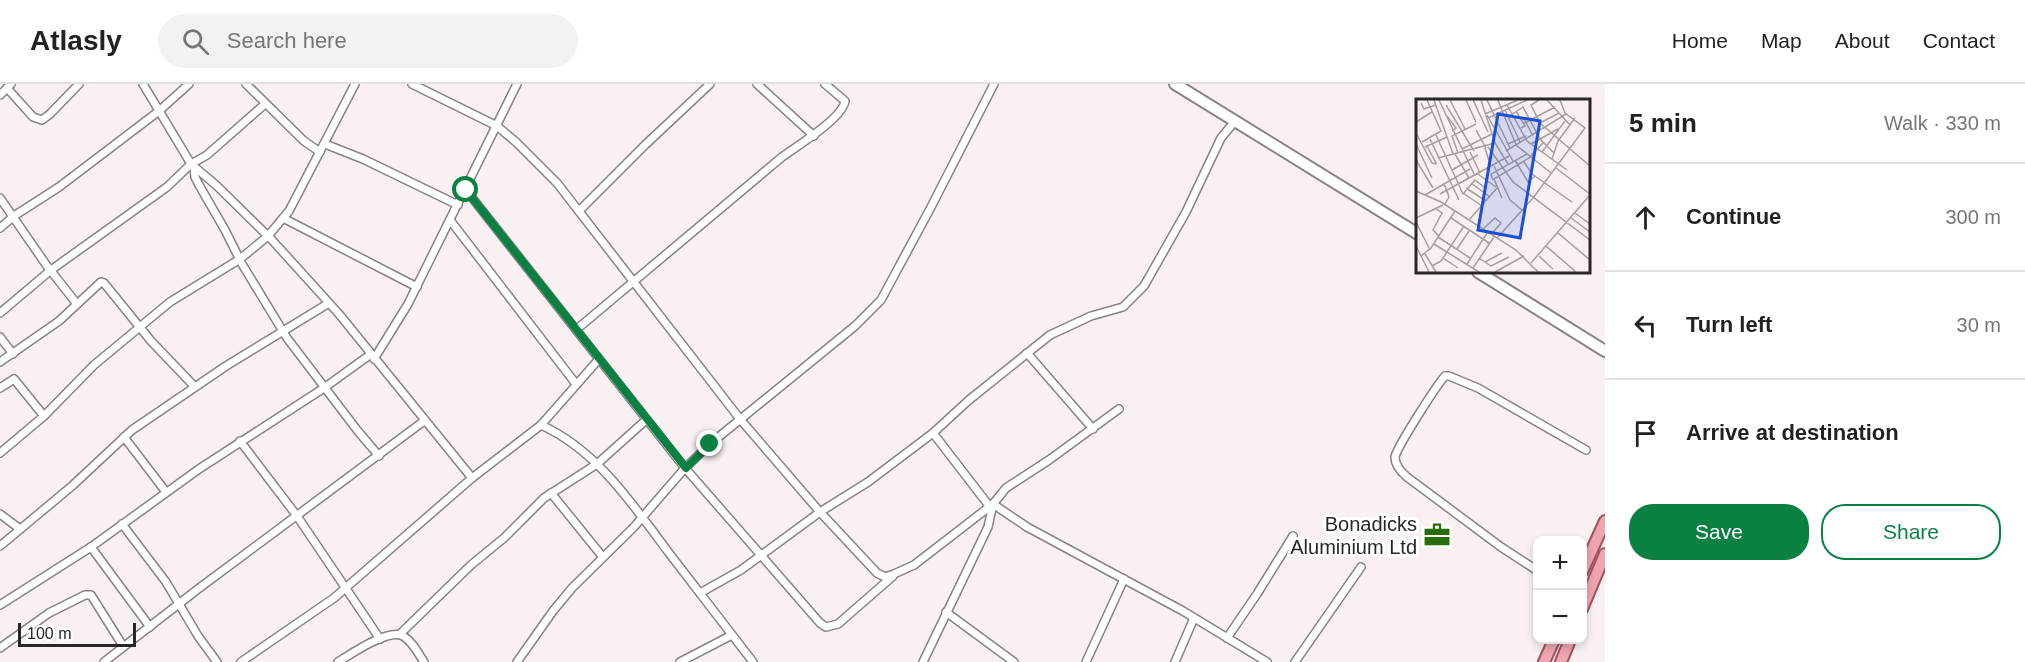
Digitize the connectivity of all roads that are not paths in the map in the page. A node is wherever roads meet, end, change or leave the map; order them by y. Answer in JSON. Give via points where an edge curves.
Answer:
{"nodes":[{"id":1,"x":79,"y":84,"type":"edge"},
{"id":2,"x":143,"y":84,"type":"edge"},
{"id":3,"x":189,"y":84,"type":"edge"},
{"id":4,"x":246,"y":84,"type":"edge"},
{"id":5,"x":356,"y":84,"type":"edge"},
{"id":6,"x":412,"y":84,"type":"edge"},
{"id":7,"x":517,"y":84,"type":"edge"},
{"id":8,"x":710,"y":84,"type":"edge"},
{"id":9,"x":757,"y":84,"type":"edge"},
{"id":10,"x":825,"y":84,"type":"edge"},
{"id":11,"x":994,"y":84,"type":"edge"},
{"id":12,"x":1175,"y":84,"type":"edge"},
{"id":13,"x":9,"y":86,"type":"edge"},
{"id":14,"x":0,"y":95,"type":"edge"},
{"id":15,"x":265,"y":104,"type":"junction"},
{"id":16,"x":159,"y":111,"type":"junction"},
{"id":17,"x":1235,"y":121,"type":"junction"},
{"id":18,"x":497,"y":126,"type":"junction"},
{"id":19,"x":814,"y":136,"type":"junction"},
{"id":20,"x":324,"y":144,"type":"junction"},
{"id":21,"x":320,"y":152,"type":"junction"},
{"id":22,"x":193,"y":165,"type":"junction"},
{"id":23,"x":466,"y":190,"type":"junction"},
{"id":24,"x":0,"y":198,"type":"edge"},
{"id":25,"x":458,"y":205,"type":"junction"},
{"id":26,"x":579,"y":211,"type":"junction"},
{"id":27,"x":14,"y":216,"type":"junction"},
{"id":28,"x":283,"y":218,"type":"junction"},
{"id":29,"x":450,"y":220,"type":"junction"},
{"id":30,"x":0,"y":228,"type":"edge"},
{"id":31,"x":1416,"y":233,"type":"edge"},
{"id":32,"x":268,"y":236,"type":"junction"},
{"id":33,"x":240,"y":259,"type":"junction"},
{"id":34,"x":51,"y":270,"type":"junction"},
{"id":35,"x":1480,"y":273,"type":"edge"},
{"id":36,"x":633,"y":281,"type":"junction"},
{"id":37,"x":417,"y":287,"type":"junction"},
{"id":38,"x":329,"y":303,"type":"junction"},
{"id":39,"x":77,"y":304,"type":"junction"},
{"id":40,"x":0,"y":313,"type":"edge"},
{"id":41,"x":140,"y":328,"type":"junction"},
{"id":42,"x":577,"y":329,"type":"junction"},
{"id":43,"x":283,"y":332,"type":"junction"},
{"id":44,"x":0,"y":337,"type":"edge"},
{"id":45,"x":1605,"y":351,"type":"edge"},
{"id":46,"x":1027,"y":353,"type":"junction"},
{"id":47,"x":13,"y":354,"type":"junction"},
{"id":48,"x":373,"y":357,"type":"junction"},
{"id":49,"x":599,"y":359,"type":"junction"},
{"id":50,"x":0,"y":362,"type":"edge"},
{"id":51,"x":576,"y":384,"type":"junction"},
{"id":52,"x":195,"y":387,"type":"junction"},
{"id":53,"x":0,"y":388,"type":"edge"},
{"id":54,"x":324,"y":388,"type":"junction"},
{"id":55,"x":1119,"y":409,"type":"dead end"},
{"id":56,"x":44,"y":416,"type":"junction"},
{"id":57,"x":741,"y":419,"type":"junction"},
{"id":58,"x":646,"y":420,"type":"junction"},
{"id":59,"x":424,"y":421,"type":"junction"},
{"id":60,"x":541,"y":425,"type":"junction"},
{"id":61,"x":1093,"y":429,"type":"junction"},
{"id":62,"x":933,"y":433,"type":"junction"},
{"id":63,"x":124,"y":437,"type":"junction"},
{"id":64,"x":240,"y":441,"type":"junction"},
{"id":65,"x":1586,"y":450,"type":"dead end"},
{"id":66,"x":0,"y":453,"type":"edge"},
{"id":67,"x":379,"y":456,"type":"junction"},
{"id":68,"x":597,"y":464,"type":"junction"},
{"id":69,"x":686,"y":468,"type":"junction"},
{"id":70,"x":472,"y":478,"type":"junction"},
{"id":71,"x":166,"y":492,"type":"junction"},
{"id":72,"x":551,"y":493,"type":"junction"},
{"id":73,"x":991,"y":506,"type":"junction"},
{"id":74,"x":820,"y":512,"type":"junction"},
{"id":75,"x":0,"y":514,"type":"edge"},
{"id":76,"x":297,"y":516,"type":"junction"},
{"id":77,"x":643,"y":518,"type":"junction"},
{"id":78,"x":1605,"y":521,"type":"edge"},
{"id":79,"x":122,"y":524,"type":"junction"},
{"id":80,"x":20,"y":529,"type":"junction"},
{"id":81,"x":1293,"y":536,"type":"dead end"},
{"id":82,"x":0,"y":546,"type":"edge"},
{"id":83,"x":91,"y":547,"type":"junction"},
{"id":84,"x":761,"y":555,"type":"junction"},
{"id":85,"x":1605,"y":555,"type":"edge"},
{"id":86,"x":602,"y":556,"type":"junction"},
{"id":87,"x":1587,"y":561,"type":"edge"},
{"id":88,"x":1361,"y":567,"type":"dead end"},
{"id":89,"x":1533,"y":568,"type":"edge"},
{"id":90,"x":894,"y":574,"type":"junction"},
{"id":91,"x":1124,"y":579,"type":"junction"},
{"id":92,"x":345,"y":589,"type":"junction"},
{"id":93,"x":700,"y":593,"type":"junction"},
{"id":94,"x":1587,"y":597,"type":"edge"},
{"id":95,"x":180,"y":604,"type":"junction"},
{"id":96,"x":0,"y":605,"type":"edge"},
{"id":97,"x":946,"y":612,"type":"junction"},
{"id":98,"x":1194,"y":618,"type":"junction"},
{"id":99,"x":150,"y":627,"type":"junction"},
{"id":100,"x":400,"y":634,"type":"junction"},
{"id":101,"x":732,"y":635,"type":"junction"},
{"id":102,"x":1227,"y":638,"type":"junction"},
{"id":103,"x":380,"y":639,"type":"junction"},
{"id":104,"x":1552,"y":644,"type":"edge"},
{"id":105,"x":1568,"y":644,"type":"edge"},
{"id":106,"x":123,"y":646,"type":"junction"},
{"id":107,"x":0,"y":648,"type":"edge"},
{"id":108,"x":104,"y":662,"type":"edge"},
{"id":109,"x":217,"y":662,"type":"edge"},
{"id":110,"x":241,"y":662,"type":"edge"},
{"id":111,"x":338,"y":662,"type":"edge"},
{"id":112,"x":424,"y":662,"type":"edge"},
{"id":113,"x":517,"y":662,"type":"edge"},
{"id":114,"x":680,"y":662,"type":"edge"},
{"id":115,"x":753,"y":662,"type":"edge"},
{"id":116,"x":923,"y":662,"type":"edge"},
{"id":117,"x":1014,"y":662,"type":"edge"},
{"id":118,"x":1086,"y":662,"type":"edge"},
{"id":119,"x":1175,"y":662,"type":"edge"},
{"id":120,"x":1266,"y":662,"type":"edge"},
{"id":121,"x":1295,"y":662,"type":"edge"},
{"id":122,"x":1544,"y":662,"type":"edge"},
{"id":123,"x":1560,"y":662,"type":"edge"}],
"edges":[{"from":1,"to":13,"type":"street","via":[[42,120],[33,117]]},
{"from":2,"to":16,"type":"street"},
{"from":3,"to":16,"type":"street"},
{"from":4,"to":15,"type":"street"},
{"from":5,"to":20,"type":"street"},
{"from":6,"to":18,"type":"street"},
{"from":7,"to":18,"type":"street"},
{"from":8,"to":26,"type":"street"},
{"from":9,"to":19,"type":"street"},
{"from":10,"to":19,"type":"street","via":[[845,101],[844,108]]},
{"from":11,"to":57,"type":"street","via":[[880,300],[855,326]]},
{"from":12,"to":17,"type":"street"},
{"from":13,"to":14,"type":"street"},
{"from":15,"to":21,"type":"street"},
{"from":15,"to":22,"type":"street"},
{"from":16,"to":22,"type":"street"},
{"from":16,"to":27,"type":"street","via":[[60,187]]},
{"from":17,"to":31,"type":"street"},
{"from":17,"to":46,"type":"street","via":[[1221,138],[1186,212],[1144,286],[1123,307],[1091,316],[1050,335]]},
{"from":18,"to":23,"type":"street"},
{"from":18,"to":26,"type":"street"},
{"from":19,"to":36,"type":"street","via":[[782,157]]},
{"from":20,"to":21,"type":"street"},
{"from":20,"to":25,"type":"street"},
{"from":21,"to":28,"type":"street"},
{"from":22,"to":32,"type":"street"},
{"from":22,"to":33,"type":"street","via":[[195,177]]},
{"from":22,"to":34,"type":"street"},
{"from":23,"to":25,"type":"street"},
{"from":23,"to":42,"type":"street"},
{"from":24,"to":27,"type":"street"},
{"from":25,"to":29,"type":"street"},
{"from":26,"to":36,"type":"street"},
{"from":27,"to":30,"type":"street"},
{"from":27,"to":34,"type":"street"},
{"from":28,"to":32,"type":"street"},
{"from":28,"to":37,"type":"street"},
{"from":29,"to":37,"type":"street"},
{"from":29,"to":51,"type":"street"},
{"from":32,"to":33,"type":"street"},
{"from":32,"to":38,"type":"street"},
{"from":33,"to":41,"type":"street","via":[[170,302]]},
{"from":33,"to":43,"type":"street"},
{"from":34,"to":39,"type":"street"},
{"from":34,"to":40,"type":"street"},
{"from":35,"to":45,"type":"street"},
{"from":36,"to":42,"type":"street"},
{"from":36,"to":57,"type":"street"},
{"from":37,"to":48,"type":"street"},
{"from":38,"to":43,"type":"street"},
{"from":38,"to":48,"type":"street"},
{"from":39,"to":41,"type":"street","via":[[104,283]]},
{"from":39,"to":47,"type":"street"},
{"from":41,"to":52,"type":"street"},
{"from":41,"to":56,"type":"street","via":[[94,365]]},
{"from":42,"to":49,"type":"street"},
{"from":43,"to":52,"type":"street"},
{"from":43,"to":54,"type":"street"},
{"from":44,"to":47,"type":"street"},
{"from":46,"to":61,"type":"street"},
{"from":46,"to":62,"type":"street"},
{"from":47,"to":50,"type":"street"},
{"from":48,"to":54,"type":"street"},
{"from":48,"to":59,"type":"street"},
{"from":49,"to":51,"type":"street"},
{"from":49,"to":58,"type":"street"},
{"from":51,"to":60,"type":"street"},
{"from":52,"to":63,"type":"street"},
{"from":53,"to":56,"type":"street","via":[[14,379]]},
{"from":54,"to":64,"type":"street"},
{"from":54,"to":67,"type":"street"},
{"from":55,"to":61,"type":"street"},
{"from":56,"to":66,"type":"street"},
{"from":57,"to":69,"type":"street"},
{"from":57,"to":74,"type":"street"},
{"from":58,"to":68,"type":"street"},
{"from":58,"to":69,"type":"street"},
{"from":59,"to":67,"type":"street"},
{"from":59,"to":70,"type":"street"},
{"from":60,"to":68,"type":"street","via":[[560,433]]},
{"from":60,"to":70,"type":"street"},
{"from":61,"to":73,"type":"street","via":[[1006,488]]},
{"from":62,"to":73,"type":"street"},
{"from":62,"to":74,"type":"street"},
{"from":63,"to":71,"type":"street"},
{"from":63,"to":80,"type":"street"},
{"from":64,"to":71,"type":"street"},
{"from":64,"to":76,"type":"street"},
{"from":65,"to":89,"type":"street","via":[[1478,388],[1444,376],[1395,457],[1398,469],[1407,477]]},
{"from":67,"to":76,"type":"street"},
{"from":68,"to":72,"type":"street"},
{"from":68,"to":77,"type":"street"},
{"from":69,"to":77,"type":"street"},
{"from":69,"to":84,"type":"street"},
{"from":70,"to":92,"type":"street"},
{"from":71,"to":79,"type":"street"},
{"from":72,"to":86,"type":"street"},
{"from":72,"to":100,"type":"street"},
{"from":73,"to":90,"type":"street","via":[[914,565]]},
{"from":73,"to":91,"type":"street"},
{"from":73,"to":97,"type":"street","via":[[988,527]]},
{"from":74,"to":84,"type":"street"},
{"from":74,"to":90,"type":"street","via":[[877,573],[885,577]]},
{"from":75,"to":80,"type":"street"},
{"from":76,"to":92,"type":"street"},
{"from":76,"to":95,"type":"street"},
{"from":77,"to":86,"type":"street"},
{"from":77,"to":93,"type":"street"},
{"from":78,"to":87,"type":"main road"},
{"from":79,"to":83,"type":"street"},
{"from":79,"to":95,"type":"street"},
{"from":80,"to":82,"type":"street"},
{"from":81,"to":102,"type":"street"},
{"from":83,"to":96,"type":"street"},
{"from":83,"to":99,"type":"street"},
{"from":84,"to":90,"type":"street","via":[[826,627],[838,624]]},
{"from":84,"to":93,"type":"street"},
{"from":85,"to":94,"type":"main road"},
{"from":86,"to":113,"type":"street","via":[[553,611]]},
{"from":88,"to":121,"type":"street"},
{"from":91,"to":98,"type":"street"},
{"from":91,"to":118,"type":"street"},
{"from":92,"to":103,"type":"street"},
{"from":92,"to":110,"type":"street"},
{"from":93,"to":101,"type":"street"},
{"from":95,"to":99,"type":"street"},
{"from":95,"to":109,"type":"street"},
{"from":97,"to":116,"type":"street"},
{"from":97,"to":117,"type":"street"},
{"from":98,"to":102,"type":"street"},
{"from":98,"to":119,"type":"street"},
{"from":99,"to":106,"type":"street"},
{"from":100,"to":103,"type":"street"},
{"from":100,"to":112,"type":"street"},
{"from":101,"to":114,"type":"street"},
{"from":101,"to":115,"type":"street"},
{"from":102,"to":120,"type":"street"},
{"from":103,"to":111,"type":"street"},
{"from":104,"to":122,"type":"main road"},
{"from":105,"to":123,"type":"main road"},
{"from":106,"to":107,"type":"street","via":[[92,595],[85,595],[49,613]]},
{"from":106,"to":108,"type":"street"}]}
